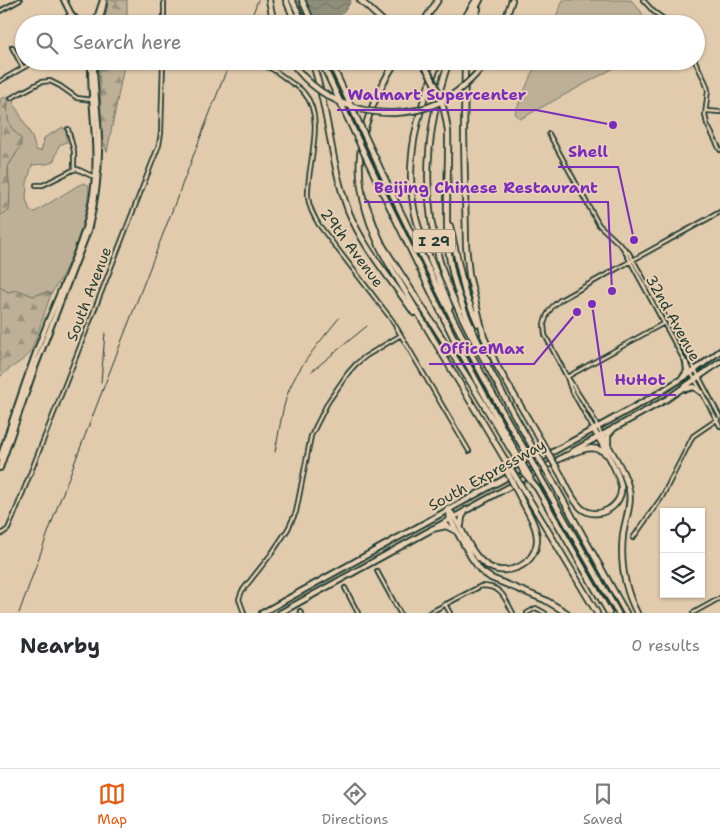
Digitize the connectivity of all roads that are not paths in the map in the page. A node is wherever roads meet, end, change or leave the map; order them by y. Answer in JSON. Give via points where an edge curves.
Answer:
{"nodes":[{"id":1,"x":20,"y":0,"type":"edge"},
{"id":2,"x":64,"y":0,"type":"edge"},
{"id":3,"x":104,"y":0,"type":"edge"},
{"id":4,"x":164,"y":0,"type":"edge"},
{"id":5,"x":269,"y":0,"type":"edge"},
{"id":6,"x":286,"y":0,"type":"edge"},
{"id":7,"x":292,"y":0,"type":"edge"},
{"id":8,"x":302,"y":0,"type":"edge"},
{"id":9,"x":360,"y":0,"type":"edge"},
{"id":10,"x":438,"y":0,"type":"edge"},
{"id":11,"x":479,"y":0,"type":"edge"},
{"id":12,"x":512,"y":0,"type":"edge"},
{"id":13,"x":643,"y":0,"type":"edge"},
{"id":14,"x":0,"y":11,"type":"edge"},
{"id":15,"x":72,"y":14,"type":"edge"},
{"id":16,"x":99,"y":15,"type":"edge"},
{"id":17,"x":164,"y":15,"type":"edge"},
{"id":18,"x":272,"y":15,"type":"edge"},
{"id":19,"x":292,"y":15,"type":"edge"},
{"id":20,"x":300,"y":15,"type":"edge"},
{"id":21,"x":309,"y":15,"type":"edge"},
{"id":22,"x":376,"y":15,"type":"edge"},
{"id":23,"x":428,"y":15,"type":"edge"},
{"id":24,"x":468,"y":15,"type":"edge"},
{"id":25,"x":472,"y":15,"type":"edge"},
{"id":26,"x":475,"y":15,"type":"edge"},
{"id":27,"x":507,"y":15,"type":"edge"},
{"id":28,"x":658,"y":15,"type":"edge"},
{"id":29,"x":12,"y":47,"type":"dead end"},
{"id":30,"x":15,"y":53,"type":"edge"},
{"id":31,"x":19,"y":70,"type":"edge"},
{"id":32,"x":93,"y":70,"type":"edge"},
{"id":33,"x":163,"y":70,"type":"edge"},
{"id":34,"x":276,"y":70,"type":"edge"},
{"id":35,"x":299,"y":70,"type":"edge"},
{"id":36,"x":315,"y":70,"type":"edge"},
{"id":37,"x":325,"y":70,"type":"edge"},
{"id":38,"x":334,"y":70,"type":"edge"},
{"id":39,"x":391,"y":70,"type":"edge"},
{"id":40,"x":426,"y":70,"type":"edge"},
{"id":41,"x":436,"y":70,"type":"edge"},
{"id":42,"x":446,"y":70,"type":"edge"},
{"id":43,"x":465,"y":70,"type":"edge"},
{"id":44,"x":478,"y":70,"type":"edge"},
{"id":45,"x":699,"y":70,"type":"edge"},
{"id":46,"x":0,"y":81,"type":"edge"},
{"id":47,"x":10,"y":98,"type":"dead end"},
{"id":48,"x":94,"y":100,"type":"junction"},
{"id":49,"x":706,"y":111,"type":"junction"},
{"id":50,"x":720,"y":112,"type":"edge"},
{"id":51,"x":68,"y":129,"type":"dead end"},
{"id":52,"x":549,"y":134,"type":"dead end"},
{"id":53,"x":720,"y":150,"type":"edge"},
{"id":54,"x":74,"y":170,"type":"junction"},
{"id":55,"x":97,"y":177,"type":"junction"},
{"id":56,"x":36,"y":185,"type":"dead end"},
{"id":57,"x":361,"y":187,"type":"junction"},
{"id":58,"x":448,"y":212,"type":"junction"},
{"id":59,"x":720,"y":212,"type":"edge"},
{"id":60,"x":622,"y":247,"type":"junction"},
{"id":61,"x":633,"y":260,"type":"junction"},
{"id":62,"x":629,"y":262,"type":"junction"},
{"id":63,"x":451,"y":316,"type":"junction"},
{"id":64,"x":667,"y":321,"type":"junction"},
{"id":65,"x":664,"y":323,"type":"junction"},
{"id":66,"x":401,"y":335,"type":"junction"},
{"id":67,"x":484,"y":337,"type":"junction"},
{"id":68,"x":435,"y":343,"type":"junction"},
{"id":69,"x":720,"y":352,"type":"edge"},
{"id":70,"x":720,"y":362,"type":"edge"},
{"id":71,"x":686,"y":363,"type":"junction"},
{"id":72,"x":693,"y":372,"type":"junction"},
{"id":73,"x":567,"y":377,"type":"junction"},
{"id":74,"x":697,"y":380,"type":"junction"},
{"id":75,"x":678,"y":382,"type":"junction"},
{"id":76,"x":679,"y":392,"type":"junction"},
{"id":77,"x":701,"y":392,"type":"junction"},
{"id":78,"x":509,"y":406,"type":"junction"},
{"id":79,"x":719,"y":418,"type":"edge"},
{"id":80,"x":720,"y":426,"type":"edge"},
{"id":81,"x":596,"y":428,"type":"junction"},
{"id":82,"x":614,"y":428,"type":"junction"},
{"id":83,"x":600,"y":436,"type":"junction"},
{"id":84,"x":469,"y":451,"type":"dead end"},
{"id":85,"x":610,"y":455,"type":"junction"},
{"id":86,"x":517,"y":457,"type":"junction"},
{"id":87,"x":563,"y":457,"type":"junction"},
{"id":88,"x":0,"y":458,"type":"edge"},
{"id":89,"x":505,"y":464,"type":"junction"},
{"id":90,"x":0,"y":468,"type":"edge"},
{"id":91,"x":448,"y":510,"type":"junction"},
{"id":92,"x":466,"y":510,"type":"junction"},
{"id":93,"x":452,"y":518,"type":"junction"},
{"id":94,"x":432,"y":529,"type":"junction"},
{"id":95,"x":0,"y":535,"type":"edge"},
{"id":96,"x":464,"y":538,"type":"junction"},
{"id":97,"x":633,"y":538,"type":"dead end"},
{"id":98,"x":377,"y":571,"type":"dead end"},
{"id":99,"x":345,"y":588,"type":"dead end"},
{"id":100,"x":720,"y":598,"type":"edge"},
{"id":101,"x":445,"y":604,"type":"junction"},
{"id":102,"x":244,"y":613,"type":"edge"},
{"id":103,"x":262,"y":613,"type":"edge"},
{"id":104,"x":280,"y":613,"type":"edge"},
{"id":105,"x":358,"y":613,"type":"edge"},
{"id":106,"x":400,"y":613,"type":"edge"},
{"id":107,"x":429,"y":613,"type":"edge"},
{"id":108,"x":450,"y":613,"type":"edge"},
{"id":109,"x":513,"y":613,"type":"edge"},
{"id":110,"x":527,"y":613,"type":"edge"},
{"id":111,"x":545,"y":613,"type":"edge"},
{"id":112,"x":567,"y":613,"type":"edge"},
{"id":113,"x":597,"y":613,"type":"edge"},
{"id":114,"x":609,"y":613,"type":"edge"},
{"id":115,"x":618,"y":613,"type":"edge"},
{"id":116,"x":626,"y":613,"type":"edge"},
{"id":117,"x":637,"y":613,"type":"edge"},
{"id":118,"x":693,"y":613,"type":"edge"}],
"edges":[{"from":1,"to":14,"type":"street"},
{"from":2,"to":15,"type":"main road"},
{"from":3,"to":16,"type":"main road"},
{"from":4,"to":17,"type":"street"},
{"from":5,"to":18,"type":"highway"},
{"from":6,"to":19,"type":"highway"},
{"from":7,"to":20,"type":"highway"},
{"from":8,"to":21,"type":"highway"},
{"from":9,"to":22,"type":"highway"},
{"from":10,"to":23,"type":"highway"},
{"from":11,"to":24,"type":"highway"},
{"from":11,"to":25,"type":"highway"},
{"from":11,"to":26,"type":"highway"},
{"from":12,"to":27,"type":"highway"},
{"from":13,"to":28,"type":"street"},
{"from":29,"to":30,"type":"street"},
{"from":31,"to":46,"type":"street"},
{"from":32,"to":48,"type":"main road"},
{"from":33,"to":95,"type":"street","name":"South Avenue","via":[[158,144],[8,530]]},
{"from":34,"to":66,"type":"street","name":"29th Avenue","via":[[304,92],[316,117],[308,197],[310,211]]},
{"from":35,"to":44,"type":"highway","bridge":true,"via":[[331,98],[365,110],[392,112],[415,110],[438,102],[459,90]]},
{"from":36,"to":68,"type":"highway","via":[[337,173],[353,222]]},
{"from":37,"to":86,"type":"highway","bridge":true,"via":[[457,345]]},
{"from":38,"to":63,"type":"highway","bridge":true},
{"from":39,"to":57,"type":"highway","via":[[365,126]]},
{"from":40,"to":58,"type":"highway","bridge":true,"via":[[439,95],[448,132]]},
{"from":41,"to":63,"type":"highway","via":[[420,113],[411,176],[416,217]]},
{"from":42,"to":78,"type":"highway","number":"I 29","via":[[435,109],[428,166],[432,233],[455,303]]},
{"from":43,"to":67,"type":"highway","via":[[466,245],[469,275]]},
{"from":45,"to":49,"type":"street","via":[[707,86]]},
{"from":47,"to":48,"type":"street","via":[[41,82],[50,81],[77,98]]},
{"from":48,"to":55,"type":"main road"},
{"from":49,"to":50,"type":"street"},
{"from":49,"to":53,"type":"street","via":[[708,127]]},
{"from":51,"to":54,"type":"street","via":[[74,151]]},
{"from":52,"to":60,"type":"street","name":"32nd Avenue","via":[[599,226]]},
{"from":54,"to":55,"type":"street"},
{"from":54,"to":56,"type":"street","via":[[43,185]]},
{"from":55,"to":88,"type":"main road","via":[[85,228],[26,380]]},
{"from":55,"to":90,"type":"main road","via":[[88,231]]},
{"from":57,"to":68,"type":"highway","via":[[366,213],[378,244]]},
{"from":57,"to":86,"type":"highway","via":[[383,246]]},
{"from":58,"to":67,"type":"highway","via":[[465,293]]},
{"from":58,"to":78,"type":"highway","via":[[448,247],[453,275],[468,319]]},
{"from":59,"to":61,"type":"street"},
{"from":60,"to":61,"type":"street","name":"32nd Avenue"},
{"from":60,"to":62,"type":"street","name":"32nd Avenue"},
{"from":61,"to":62,"type":"street"},
{"from":61,"to":64,"type":"street","name":"32nd Avenue"},
{"from":62,"to":65,"type":"street","name":"32nd Avenue"},
{"from":62,"to":73,"type":"street","via":[[558,301],[546,318],[546,337]]},
{"from":63,"to":115,"type":"highway","bridge":true,"via":[[498,405]]},
{"from":64,"to":65,"type":"street"},
{"from":64,"to":72,"type":"street","name":"32nd Avenue"},
{"from":65,"to":71,"type":"street","name":"32nd Avenue"},
{"from":65,"to":73,"type":"street"},
{"from":66,"to":84,"type":"street","name":"29th Avenue"},
{"from":66,"to":102,"type":"street","via":[[356,364],[328,402],[311,436],[296,512],[272,553],[242,591],[239,599]]},
{"from":67,"to":85,"type":"highway","bridge":true,"via":[[497,366],[580,507],[593,513],[604,512],[616,504],[621,490]]},
{"from":68,"to":89,"type":"highway"},
{"from":69,"to":72,"type":"main road","name":"South Expressway"},
{"from":70,"to":74,"type":"main road","name":"South Expressway"},
{"from":71,"to":72,"type":"street","name":"32nd Avenue"},
{"from":71,"to":75,"type":"main road","via":[[686,373]]},
{"from":72,"to":74,"type":"street","name":"32nd Avenue"},
{"from":72,"to":75,"type":"main road","name":"South Expressway"},
{"from":73,"to":81,"type":"street"},
{"from":74,"to":76,"type":"main road","name":"South Expressway"},
{"from":74,"to":77,"type":"street","name":"32nd Avenue"},
{"from":74,"to":79,"type":"street","name":"32nd Avenue"},
{"from":75,"to":81,"type":"main road","name":"South Expressway"},
{"from":76,"to":77,"type":"main road","via":[[692,387]]},
{"from":76,"to":82,"type":"main road","name":"South Expressway"},
{"from":77,"to":79,"type":"street","name":"32nd Avenue"},
{"from":78,"to":116,"type":"highway","number":"I 29","bridge":true},
{"from":79,"to":80,"type":"street","name":"32nd Avenue"},
{"from":79,"to":97,"type":"street","via":[[692,436],[662,497]]},
{"from":81,"to":83,"type":"highway"},
{"from":81,"to":91,"type":"main road","name":"South Expressway"},
{"from":82,"to":83,"type":"main road","name":"South Expressway"},
{"from":82,"to":85,"type":"highway","via":[[608,437]]},
{"from":83,"to":85,"type":"highway"},
{"from":83,"to":87,"type":"main road","name":"South Expressway"},
{"from":85,"to":87,"type":"highway","via":[[591,448]]},
{"from":85,"to":117,"type":"highway","via":[[629,490],[622,563],[628,594]]},
{"from":86,"to":114,"type":"highway","bridge":true},
{"from":87,"to":92,"type":"main road","name":"South Expressway"},
{"from":89,"to":96,"type":"highway","bridge":true,"via":[[536,531],[535,551],[524,565],[511,570],[493,569],[479,560]]},
{"from":89,"to":113,"type":"highway","bridge":true},
{"from":91,"to":93,"type":"highway"},
{"from":91,"to":103,"type":"main road","name":"South Expressway"},
{"from":92,"to":93,"type":"main road","name":"South Expressway"},
{"from":92,"to":96,"type":"highway","via":[[461,521]]},
{"from":93,"to":94,"type":"main road","name":"South Expressway"},
{"from":93,"to":96,"type":"highway"},
{"from":94,"to":96,"type":"highway","via":[[449,527]]},
{"from":94,"to":104,"type":"main road","name":"South Expressway"},
{"from":96,"to":112,"type":"highway","via":[[477,566],[485,574]]},
{"from":98,"to":106,"type":"street"},
{"from":99,"to":105,"type":"street"},
{"from":100,"to":118,"type":"street"},
{"from":101,"to":107,"type":"street"},
{"from":101,"to":108,"type":"street"},
{"from":101,"to":109,"type":"street","via":[[482,586],[493,587],[499,590]]},
{"from":110,"to":111,"type":"street","via":[[536,608]]}]}
